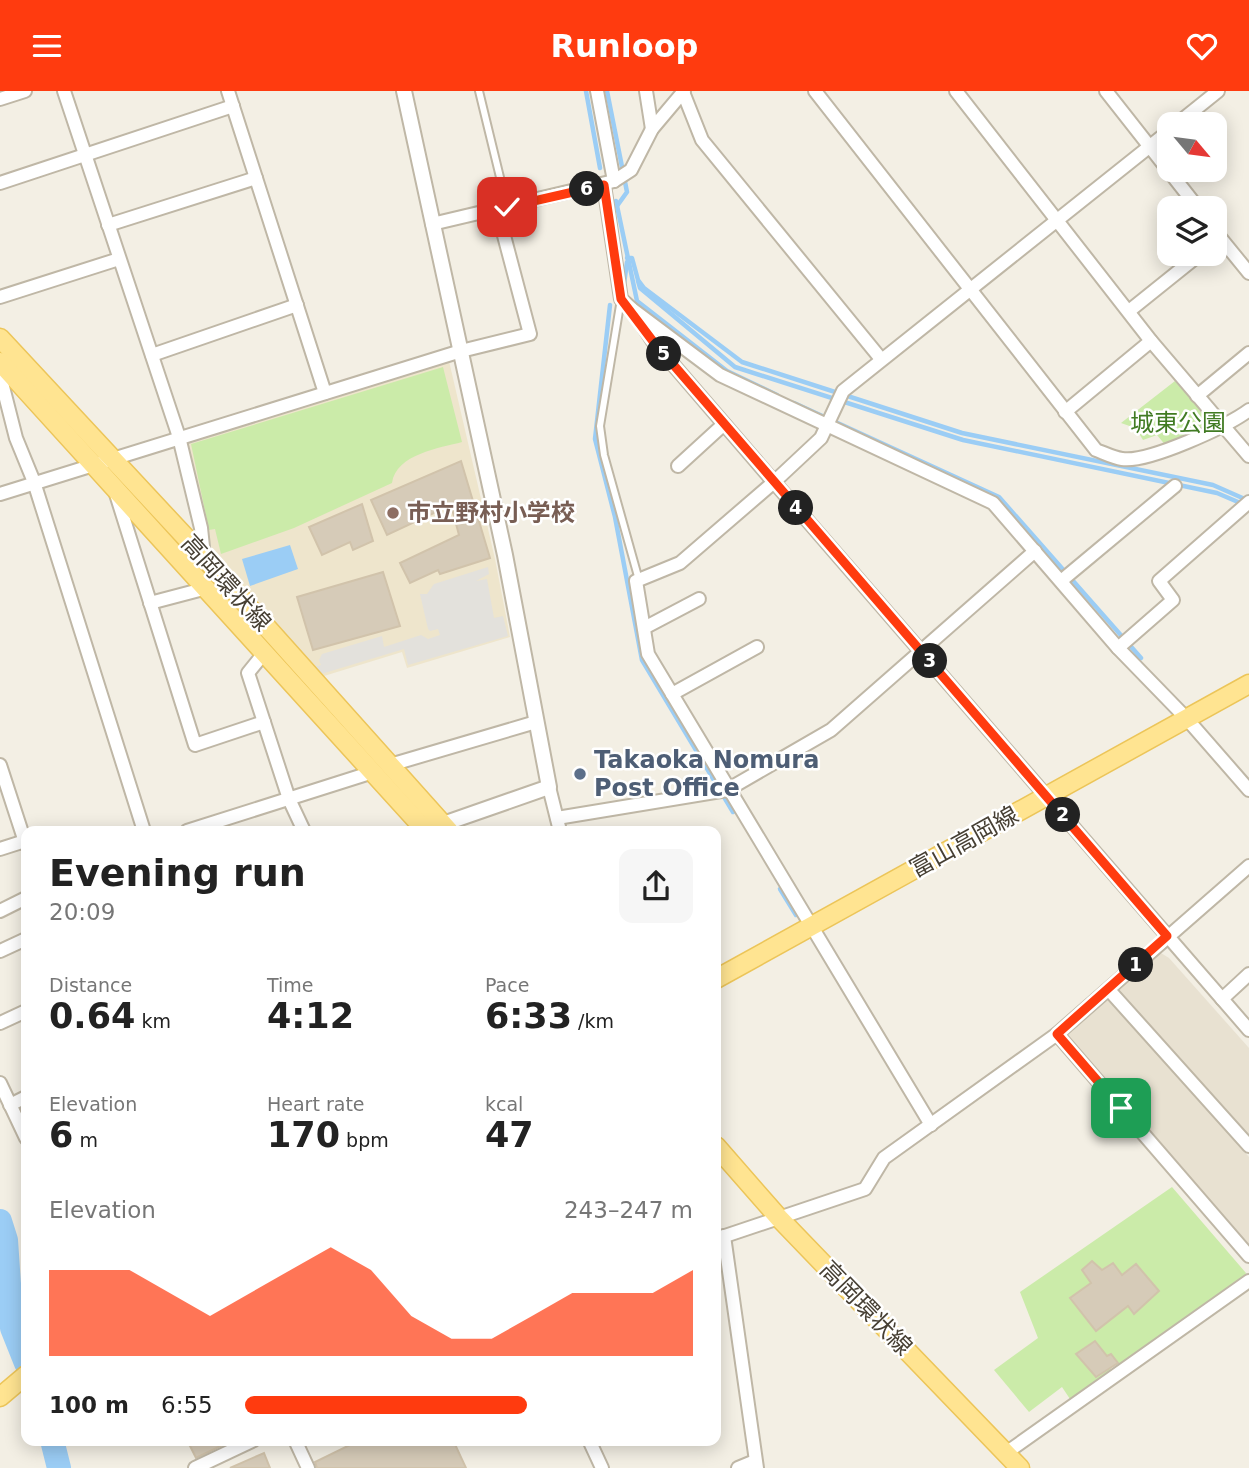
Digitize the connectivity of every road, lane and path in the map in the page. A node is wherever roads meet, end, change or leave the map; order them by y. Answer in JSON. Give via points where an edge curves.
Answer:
{"nodes":[{"id":1,"x":25,"y":91,"type":"edge"},
{"id":2,"x":64,"y":91,"type":"edge"},
{"id":3,"x":228,"y":91,"type":"edge"},
{"id":4,"x":404,"y":91,"type":"edge"},
{"id":5,"x":479,"y":91,"type":"edge"},
{"id":6,"x":597,"y":91,"type":"edge"},
{"id":7,"x":646,"y":91,"type":"edge"},
{"id":8,"x":683,"y":91,"type":"edge"},
{"id":9,"x":815,"y":91,"type":"edge"},
{"id":10,"x":956,"y":91,"type":"edge"},
{"id":11,"x":1106,"y":91,"type":"edge"},
{"id":12,"x":1218,"y":91,"type":"edge"},
{"id":13,"x":0,"y":99,"type":"edge"},
{"id":14,"x":233,"y":106,"type":"junction"},
{"id":15,"x":1192,"y":112,"type":"edge"},
{"id":16,"x":652,"y":129,"type":"junction"},
{"id":17,"x":1157,"y":140,"type":"edge"},
{"id":18,"x":1149,"y":146,"type":"junction"},
{"id":19,"x":85,"y":155,"type":"junction"},
{"id":20,"x":256,"y":178,"type":"junction"},
{"id":21,"x":0,"y":183,"type":"edge"},
{"id":22,"x":609,"y":183,"type":"junction"},
{"id":23,"x":1189,"y":196,"type":"edge"},
{"id":24,"x":502,"y":208,"type":"junction"},
{"id":25,"x":1058,"y":219,"type":"junction"},
{"id":26,"x":432,"y":224,"type":"junction"},
{"id":27,"x":108,"y":225,"type":"junction"},
{"id":28,"x":1227,"y":248,"type":"edge"},
{"id":29,"x":120,"y":259,"type":"junction"},
{"id":30,"x":1185,"y":266,"type":"edge"},
{"id":31,"x":1249,"y":274,"type":"edge"},
{"id":32,"x":969,"y":289,"type":"junction"},
{"id":33,"x":0,"y":297,"type":"edge"},
{"id":34,"x":621,"y":299,"type":"junction"},
{"id":35,"x":297,"y":305,"type":"junction"},
{"id":36,"x":632,"y":309,"type":"junction"},
{"id":37,"x":1129,"y":311,"type":"junction"},
{"id":38,"x":0,"y":338,"type":"edge"},
{"id":39,"x":1151,"y":341,"type":"junction"},
{"id":40,"x":461,"y":351,"type":"junction"},
{"id":41,"x":1249,"y":353,"type":"edge"},
{"id":42,"x":152,"y":355,"type":"junction"},
{"id":43,"x":881,"y":359,"type":"junction"},
{"id":44,"x":0,"y":362,"type":"edge"},
{"id":45,"x":0,"y":375,"type":"edge"},
{"id":46,"x":325,"y":393,"type":"junction"},
{"id":47,"x":1197,"y":396,"type":"junction"},
{"id":48,"x":1249,"y":409,"type":"edge"},
{"id":49,"x":1065,"y":412,"type":"junction"},
{"id":50,"x":832,"y":417,"type":"junction"},
{"id":51,"x":724,"y":424,"type":"junction"},
{"id":52,"x":1222,"y":426,"type":"junction"},
{"id":53,"x":179,"y":437,"type":"junction"},
{"id":54,"x":1249,"y":456,"type":"edge"},
{"id":55,"x":101,"y":460,"type":"junction"},
{"id":56,"x":678,"y":466,"type":"dead end"},
{"id":57,"x":34,"y":482,"type":"junction"},
{"id":58,"x":774,"y":482,"type":"junction"},
{"id":59,"x":1175,"y":486,"type":"dead end"},
{"id":60,"x":114,"y":487,"type":"junction"},
{"id":61,"x":0,"y":493,"type":"edge"},
{"id":62,"x":1246,"y":505,"type":"edge"},
{"id":63,"x":1035,"y":551,"type":"junction"},
{"id":64,"x":204,"y":557,"type":"junction"},
{"id":65,"x":639,"y":580,"type":"junction"},
{"id":66,"x":1061,"y":581,"type":"junction"},
{"id":67,"x":207,"y":588,"type":"junction"},
{"id":68,"x":698,"y":599,"type":"dead end"},
{"id":69,"x":150,"y":603,"type":"junction"},
{"id":70,"x":643,"y":628,"type":"junction"},
{"id":71,"x":1123,"y":644,"type":"junction"},
{"id":72,"x":757,"y":647,"type":"dead end"},
{"id":73,"x":922,"y":651,"type":"junction"},
{"id":74,"x":265,"y":652,"type":"junction"},
{"id":75,"x":1249,"y":684,"type":"edge"},
{"id":76,"x":672,"y":694,"type":"junction"},
{"id":77,"x":1187,"y":719,"type":"junction"},
{"id":78,"x":264,"y":722,"type":"junction"},
{"id":79,"x":536,"y":722,"type":"junction"},
{"id":80,"x":0,"y":765,"type":"edge"},
{"id":81,"x":381,"y":769,"type":"junction"},
{"id":82,"x":549,"y":787,"type":"junction"},
{"id":83,"x":1249,"y":790,"type":"edge"},
{"id":84,"x":722,"y":791,"type":"junction"},
{"id":85,"x":1047,"y":797,"type":"junction"},
{"id":86,"x":289,"y":799,"type":"junction"},
{"id":87,"x":557,"y":818,"type":"junction"},
{"id":88,"x":142,"y":826,"type":"edge"},
{"id":89,"x":220,"y":826,"type":"edge"},
{"id":90,"x":302,"y":826,"type":"edge"},
{"id":91,"x":435,"y":826,"type":"edge"},
{"id":92,"x":446,"y":826,"type":"edge"},
{"id":93,"x":559,"y":826,"type":"edge"},
{"id":94,"x":21,"y":828,"type":"edge"},
{"id":95,"x":21,"y":844,"type":"edge"},
{"id":96,"x":0,"y":849,"type":"edge"},
{"id":97,"x":1249,"y":866,"type":"edge"},
{"id":98,"x":21,"y":900,"type":"edge"},
{"id":99,"x":0,"y":911,"type":"edge"},
{"id":100,"x":811,"y":927,"type":"junction"},
{"id":101,"x":1167,"y":936,"type":"junction"},
{"id":102,"x":21,"y":941,"type":"edge"},
{"id":103,"x":0,"y":951,"type":"edge"},
{"id":104,"x":1249,"y":974,"type":"edge"},
{"id":105,"x":721,"y":976,"type":"edge"},
{"id":106,"x":1109,"y":990,"type":"junction"},
{"id":107,"x":1222,"y":999,"type":"junction"},
{"id":108,"x":21,"y":1013,"type":"edge"},
{"id":109,"x":0,"y":1023,"type":"edge"},
{"id":110,"x":1249,"y":1030,"type":"edge"},
{"id":111,"x":1057,"y":1034,"type":"junction"},
{"id":112,"x":0,"y":1083,"type":"edge"},
{"id":113,"x":21,"y":1100,"type":"edge"},
{"id":114,"x":10,"y":1105,"type":"junction"},
{"id":115,"x":931,"y":1125,"type":"junction"},
{"id":116,"x":21,"y":1128,"type":"edge"},
{"id":117,"x":1249,"y":1146,"type":"edge"},
{"id":118,"x":721,"y":1152,"type":"edge"},
{"id":119,"x":779,"y":1218,"type":"junction"},
{"id":120,"x":721,"y":1237,"type":"edge"},
{"id":121,"x":721,"y":1243,"type":"edge"},
{"id":122,"x":1249,"y":1256,"type":"edge"},
{"id":123,"x":1249,"y":1281,"type":"edge"},
{"id":124,"x":21,"y":1379,"type":"edge"},
{"id":125,"x":5,"y":1392,"type":"edge"},
{"id":126,"x":241,"y":1446,"type":"edge"},
{"id":127,"x":298,"y":1446,"type":"edge"},
{"id":128,"x":592,"y":1446,"type":"edge"},
{"id":129,"x":1006,"y":1453,"type":"junction"},
{"id":130,"x":756,"y":1464,"type":"edge"},
{"id":131,"x":195,"y":1468,"type":"edge"},
{"id":132,"x":308,"y":1468,"type":"edge"},
{"id":133,"x":602,"y":1468,"type":"edge"},
{"id":134,"x":738,"y":1468,"type":"edge"},
{"id":135,"x":1020,"y":1468,"type":"edge"}],
"edges":[{"from":1,"to":13,"type":"street"},
{"from":2,"to":19,"type":"street"},
{"from":3,"to":14,"type":"street"},
{"from":4,"to":26,"type":"street"},
{"from":5,"to":24,"type":"lane"},
{"from":6,"to":22,"type":"street"},
{"from":7,"to":16,"type":"street"},
{"from":8,"to":16,"type":"street"},
{"from":8,"to":43,"type":"street","via":[[702,140]]},
{"from":9,"to":32,"type":"street"},
{"from":10,"to":25,"type":"street"},
{"from":11,"to":18,"type":"street"},
{"from":12,"to":15,"type":"street"},
{"from":14,"to":19,"type":"street"},
{"from":14,"to":20,"type":"street"},
{"from":16,"to":22,"type":"street","via":[[631,170]]},
{"from":17,"to":18,"type":"street"},
{"from":18,"to":23,"type":"street"},
{"from":18,"to":25,"type":"street"},
{"from":19,"to":21,"type":"street"},
{"from":19,"to":27,"type":"street"},
{"from":20,"to":27,"type":"street"},
{"from":20,"to":35,"type":"street"},
{"from":22,"to":24,"type":"street"},
{"from":22,"to":34,"type":"street"},
{"from":24,"to":26,"type":"street"},
{"from":24,"to":40,"type":"street","via":[[530,334]]},
{"from":25,"to":32,"type":"street"},
{"from":25,"to":37,"type":"street"},
{"from":26,"to":40,"type":"street"},
{"from":27,"to":29,"type":"street"},
{"from":28,"to":31,"type":"street"},
{"from":29,"to":33,"type":"street"},
{"from":29,"to":42,"type":"street"},
{"from":30,"to":37,"type":"street"},
{"from":32,"to":43,"type":"street"},
{"from":32,"to":49,"type":"street"},
{"from":34,"to":36,"type":"street"},
{"from":34,"to":65,"type":"lane","via":[[600,426]]},
{"from":35,"to":42,"type":"street"},
{"from":35,"to":46,"type":"street"},
{"from":36,"to":50,"type":"street","via":[[720,375]]},
{"from":36,"to":51,"type":"street","via":[[652,340]]},
{"from":37,"to":39,"type":"street"},
{"from":38,"to":55,"type":"main road","name":"高岡環状線"},
{"from":39,"to":47,"type":"street"},
{"from":39,"to":49,"type":"street"},
{"from":40,"to":46,"type":"street"},
{"from":40,"to":79,"type":"street","via":[[510,621]]},
{"from":41,"to":47,"type":"street"},
{"from":42,"to":53,"type":"street"},
{"from":43,"to":50,"type":"street","via":[[843,391]]},
{"from":44,"to":55,"type":"main road","name":"高岡環状線"},
{"from":45,"to":57,"type":"street","via":[[16,438]]},
{"from":46,"to":53,"type":"street"},
{"from":47,"to":52,"type":"street"},
{"from":48,"to":52,"type":"street"},
{"from":49,"to":52,"type":"street","via":[[1096,450],[1124,460],[1182,444]]},
{"from":50,"to":58,"type":"street","via":[[821,438]]},
{"from":50,"to":63,"type":"street","via":[[993,503]]},
{"from":51,"to":56,"type":"street"},
{"from":51,"to":58,"type":"street"},
{"from":52,"to":54,"type":"street"},
{"from":53,"to":55,"type":"street"},
{"from":53,"to":64,"type":"street"},
{"from":55,"to":57,"type":"street"},
{"from":55,"to":60,"type":"main road","name":"高岡環状線"},
{"from":55,"to":64,"type":"main road","name":"高岡環状線"},
{"from":57,"to":61,"type":"street"},
{"from":57,"to":88,"type":"street"},
{"from":58,"to":65,"type":"street","via":[[680,563]]},
{"from":58,"to":73,"type":"street"},
{"from":59,"to":66,"type":"street"},
{"from":60,"to":67,"type":"main road","name":"高岡環状線"},
{"from":60,"to":69,"type":"street"},
{"from":62,"to":71,"type":"street","via":[[1160,581],[1173,600]]},
{"from":63,"to":66,"type":"street"},
{"from":63,"to":73,"type":"street"},
{"from":64,"to":81,"type":"main road","name":"高岡環状線"},
{"from":65,"to":70,"type":"street"},
{"from":66,"to":71,"type":"street"},
{"from":67,"to":69,"type":"street"},
{"from":67,"to":74,"type":"main road","name":"高岡環状線"},
{"from":68,"to":70,"type":"street"},
{"from":69,"to":78,"type":"street","via":[[195,745]]},
{"from":70,"to":76,"type":"street","via":[[648,655]]},
{"from":71,"to":77,"type":"street"},
{"from":72,"to":76,"type":"street"},
{"from":73,"to":84,"type":"street","via":[[831,730]]},
{"from":73,"to":85,"type":"street"},
{"from":74,"to":78,"type":"street","via":[[248,673]]},
{"from":74,"to":81,"type":"main road","name":"高岡環状線"},
{"from":75,"to":77,"type":"main road","name":"富山高岡線"},
{"from":76,"to":84,"type":"street"},
{"from":77,"to":83,"type":"street"},
{"from":77,"to":85,"type":"main road","name":"富山高岡線"},
{"from":78,"to":86,"type":"street"},
{"from":79,"to":81,"type":"street"},
{"from":79,"to":82,"type":"street"},
{"from":80,"to":94,"type":"street"},
{"from":81,"to":86,"type":"street"},
{"from":81,"to":91,"type":"main road","name":"高岡環状線"},
{"from":82,"to":87,"type":"street"},
{"from":82,"to":92,"type":"street"},
{"from":84,"to":87,"type":"street"},
{"from":84,"to":100,"type":"street"},
{"from":85,"to":100,"type":"main road","name":"富山高岡線"},
{"from":85,"to":101,"type":"street"},
{"from":86,"to":89,"type":"street"},
{"from":86,"to":90,"type":"street"},
{"from":87,"to":93,"type":"street"},
{"from":95,"to":96,"type":"street"},
{"from":97,"to":101,"type":"street"},
{"from":98,"to":99,"type":"street"},
{"from":100,"to":105,"type":"main road","name":"富山高岡線"},
{"from":100,"to":115,"type":"street"},
{"from":101,"to":106,"type":"street"},
{"from":101,"to":107,"type":"street"},
{"from":102,"to":103,"type":"street"},
{"from":104,"to":107,"type":"street"},
{"from":106,"to":111,"type":"street"},
{"from":106,"to":117,"type":"street"},
{"from":107,"to":110,"type":"street"},
{"from":108,"to":109,"type":"street"},
{"from":111,"to":115,"type":"street"},
{"from":111,"to":122,"type":"street"},
{"from":112,"to":114,"type":"street"},
{"from":113,"to":114,"type":"street"},
{"from":114,"to":116,"type":"street"},
{"from":115,"to":119,"type":"street","via":[[884,1158],[865,1189]]},
{"from":118,"to":119,"type":"main road","name":"高岡環状線"},
{"from":119,"to":120,"type":"street"},
{"from":119,"to":129,"type":"main road","name":"高岡環状線"},
{"from":121,"to":130,"type":"street"},
{"from":123,"to":129,"type":"street"},
{"from":124,"to":125,"type":"main road"},
{"from":126,"to":131,"type":"street"},
{"from":127,"to":132,"type":"street"},
{"from":128,"to":133,"type":"street"},
{"from":129,"to":135,"type":"main road","name":"高岡環状線"},
{"from":130,"to":134,"type":"street"}]}
